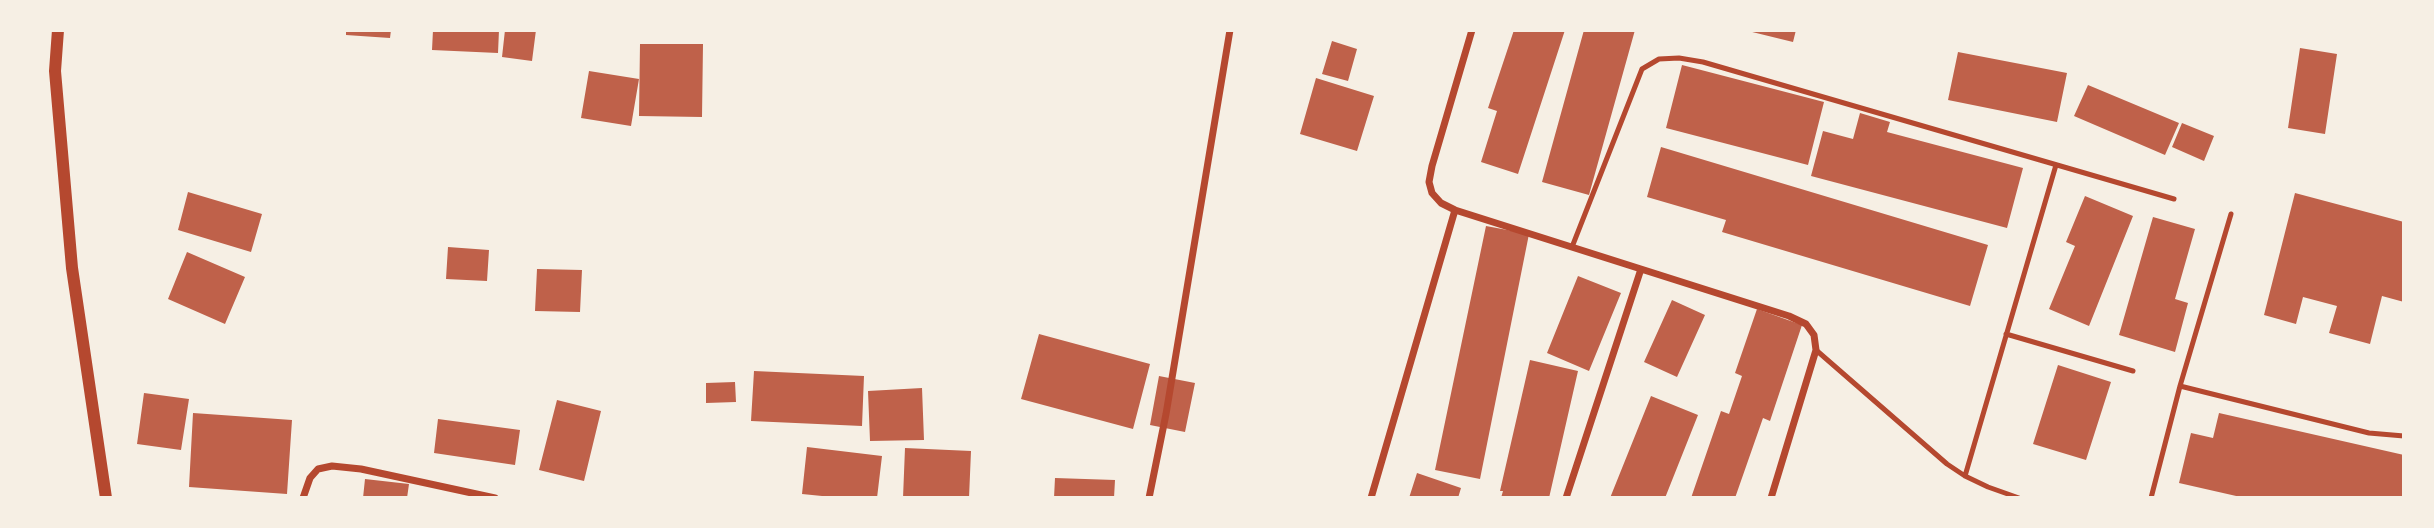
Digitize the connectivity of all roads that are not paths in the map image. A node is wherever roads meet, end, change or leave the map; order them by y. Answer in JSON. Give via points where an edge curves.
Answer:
{"nodes":[{"id":1,"x":58,"y":30,"type":"edge"},
{"id":2,"x":1230,"y":30,"type":"edge"},
{"id":3,"x":1472,"y":30,"type":"edge"},
{"id":4,"x":2056,"y":165,"type":"junction"},
{"id":5,"x":2174,"y":199,"type":"dead end"},
{"id":6,"x":1455,"y":210,"type":"junction"},
{"id":7,"x":2231,"y":214,"type":"dead end"},
{"id":8,"x":1572,"y":247,"type":"junction"},
{"id":9,"x":1641,"y":269,"type":"junction"},
{"id":10,"x":2006,"y":334,"type":"junction"},
{"id":11,"x":1816,"y":350,"type":"junction"},
{"id":12,"x":2133,"y":371,"type":"dead end"},
{"id":13,"x":2180,"y":386,"type":"junction"},
{"id":14,"x":2404,"y":436,"type":"edge"},
{"id":15,"x":1965,"y":476,"type":"junction"},
{"id":16,"x":106,"y":498,"type":"edge"},
{"id":17,"x":303,"y":498,"type":"edge"},
{"id":18,"x":495,"y":498,"type":"edge"},
{"id":19,"x":1149,"y":498,"type":"edge"},
{"id":20,"x":1371,"y":498,"type":"edge"},
{"id":21,"x":1566,"y":498,"type":"edge"},
{"id":22,"x":1771,"y":498,"type":"edge"},
{"id":23,"x":2019,"y":498,"type":"edge"},
{"id":24,"x":2151,"y":498,"type":"edge"}],
"edges":[{"from":1,"to":16,"type":"street","via":[[55,72],[72,268]]},
{"from":2,"to":19,"type":"street"},
{"from":3,"to":6,"type":"street","via":[[1430,182],[1432,193]]},
{"from":4,"to":5,"type":"lane"},
{"from":4,"to":8,"type":"lane","via":[[1703,62],[1659,60],[1642,69]]},
{"from":4,"to":10,"type":"lane"},
{"from":6,"to":8,"type":"street"},
{"from":6,"to":20,"type":"street"},
{"from":7,"to":13,"type":"lane"},
{"from":8,"to":9,"type":"street"},
{"from":9,"to":11,"type":"street","via":[[1806,324],[1814,335]]},
{"from":9,"to":21,"type":"street"},
{"from":10,"to":12,"type":"lane"},
{"from":10,"to":15,"type":"lane"},
{"from":11,"to":15,"type":"lane"},
{"from":11,"to":22,"type":"street"},
{"from":13,"to":14,"type":"lane","via":[[2369,433]]},
{"from":13,"to":24,"type":"lane"},
{"from":15,"to":23,"type":"lane"},
{"from":17,"to":18,"type":"street","via":[[310,478],[332,466]]}]}
